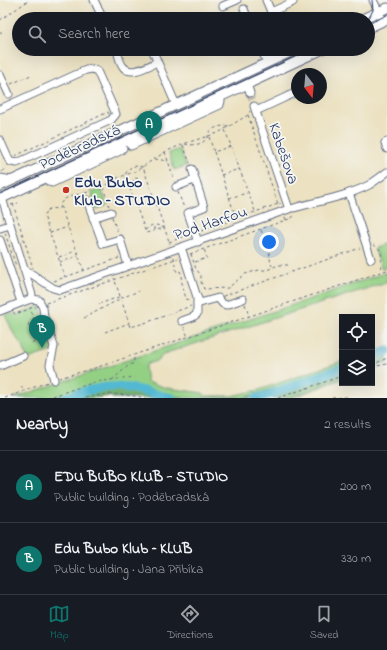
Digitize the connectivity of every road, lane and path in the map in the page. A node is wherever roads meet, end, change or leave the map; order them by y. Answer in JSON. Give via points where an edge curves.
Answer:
{"nodes":[{"id":1,"x":94,"y":0,"type":"edge"},
{"id":2,"x":237,"y":0,"type":"edge"},
{"id":3,"x":266,"y":0,"type":"edge"},
{"id":4,"x":373,"y":0,"type":"edge"},
{"id":5,"x":28,"y":1,"type":"edge"},
{"id":6,"x":293,"y":2,"type":"dead end"},
{"id":7,"x":223,"y":6,"type":"dead end"},
{"id":8,"x":244,"y":9,"type":"dead end"},
{"id":9,"x":383,"y":10,"type":"edge"},
{"id":10,"x":100,"y":12,"type":"edge"},
{"id":11,"x":245,"y":12,"type":"edge"},
{"id":12,"x":271,"y":12,"type":"edge"},
{"id":13,"x":279,"y":12,"type":"edge"},
{"id":14,"x":0,"y":20,"type":"edge"},
{"id":15,"x":385,"y":20,"type":"edge"},
{"id":16,"x":375,"y":25,"type":"edge"},
{"id":17,"x":119,"y":56,"type":"edge"},
{"id":18,"x":155,"y":56,"type":"edge"},
{"id":19,"x":264,"y":56,"type":"edge"},
{"id":20,"x":280,"y":56,"type":"edge"},
{"id":21,"x":310,"y":56,"type":"edge"},
{"id":22,"x":157,"y":62,"type":"junction"},
{"id":23,"x":267,"y":62,"type":"junction"},
{"id":24,"x":0,"y":74,"type":"edge"},
{"id":25,"x":31,"y":75,"type":"dead end"},
{"id":26,"x":6,"y":87,"type":"junction"},
{"id":27,"x":9,"y":94,"type":"dead end"},
{"id":28,"x":291,"y":94,"type":"edge"},
{"id":29,"x":176,"y":105,"type":"junction"},
{"id":30,"x":255,"y":108,"type":"junction"},
{"id":31,"x":0,"y":109,"type":"edge"},
{"id":32,"x":103,"y":124,"type":"junction"},
{"id":33,"x":230,"y":126,"type":"junction"},
{"id":34,"x":225,"y":129,"type":"junction"},
{"id":35,"x":112,"y":135,"type":"junction"},
{"id":36,"x":208,"y":136,"type":"junction"},
{"id":37,"x":0,"y":140,"type":"edge"},
{"id":38,"x":387,"y":142,"type":"edge"},
{"id":39,"x":184,"y":144,"type":"junction"},
{"id":40,"x":231,"y":146,"type":"junction"},
{"id":41,"x":387,"y":148,"type":"edge"},
{"id":42,"x":214,"y":152,"type":"junction"},
{"id":43,"x":154,"y":158,"type":"junction"},
{"id":44,"x":168,"y":161,"type":"dead end"},
{"id":45,"x":135,"y":166,"type":"junction"},
{"id":46,"x":143,"y":167,"type":"junction"},
{"id":47,"x":192,"y":169,"type":"joint"},
{"id":48,"x":239,"y":169,"type":"junction"},
{"id":49,"x":138,"y":170,"type":"junction"},
{"id":50,"x":387,"y":172,"type":"edge"},
{"id":51,"x":126,"y":175,"type":"junction"},
{"id":52,"x":221,"y":175,"type":"junction"},
{"id":53,"x":0,"y":178,"type":"edge"},
{"id":54,"x":139,"y":179,"type":"dead end"},
{"id":55,"x":14,"y":180,"type":"junction"},
{"id":56,"x":194,"y":180,"type":"junction"},
{"id":57,"x":133,"y":183,"type":"dead end"},
{"id":58,"x":0,"y":186,"type":"edge"},
{"id":59,"x":176,"y":187,"type":"dead end"},
{"id":60,"x":248,"y":192,"type":"junction"},
{"id":61,"x":348,"y":193,"type":"junction"},
{"id":62,"x":1,"y":198,"type":"edge"},
{"id":63,"x":229,"y":198,"type":"junction"},
{"id":64,"x":87,"y":200,"type":"dead end"},
{"id":65,"x":154,"y":200,"type":"junction"},
{"id":66,"x":18,"y":203,"type":"dead end"},
{"id":67,"x":13,"y":204,"type":"junction"},
{"id":68,"x":278,"y":204,"type":"dead end"},
{"id":69,"x":9,"y":206,"type":"dead end"},
{"id":70,"x":136,"y":206,"type":"junction"},
{"id":71,"x":61,"y":207,"type":"junction"},
{"id":72,"x":292,"y":208,"type":"junction"},
{"id":73,"x":111,"y":212,"type":"dead end"},
{"id":74,"x":255,"y":212,"type":"junction"},
{"id":75,"x":93,"y":218,"type":"junction"},
{"id":76,"x":236,"y":219,"type":"junction"},
{"id":77,"x":286,"y":220,"type":"dead end"},
{"id":78,"x":258,"y":221,"type":"junction"},
{"id":79,"x":10,"y":225,"type":"junction"},
{"id":80,"x":68,"y":226,"type":"junction"},
{"id":81,"x":154,"y":226,"type":"junction"},
{"id":82,"x":239,"y":227,"type":"junction"},
{"id":83,"x":0,"y":228,"type":"edge"},
{"id":84,"x":164,"y":228,"type":"junction"},
{"id":85,"x":261,"y":229,"type":"dead end"},
{"id":86,"x":145,"y":230,"type":"junction"},
{"id":87,"x":154,"y":230,"type":"junction"},
{"id":88,"x":50,"y":233,"type":"junction"},
{"id":89,"x":195,"y":233,"type":"junction"},
{"id":90,"x":0,"y":240,"type":"edge"},
{"id":91,"x":169,"y":242,"type":"junction"},
{"id":92,"x":198,"y":242,"type":"junction"},
{"id":93,"x":366,"y":246,"type":"junction"},
{"id":94,"x":180,"y":248,"type":"junction"},
{"id":95,"x":204,"y":249,"type":"dead end"},
{"id":96,"x":172,"y":250,"type":"junction"},
{"id":97,"x":77,"y":251,"type":"junction"},
{"id":98,"x":191,"y":254,"type":"dead end"},
{"id":99,"x":78,"y":255,"type":"junction"},
{"id":100,"x":125,"y":256,"type":"junction"},
{"id":101,"x":58,"y":257,"type":"junction"},
{"id":102,"x":371,"y":259,"type":"dead end"},
{"id":103,"x":60,"y":262,"type":"junction"},
{"id":104,"x":108,"y":262,"type":"junction"},
{"id":105,"x":194,"y":262,"type":"junction"},
{"id":106,"x":128,"y":265,"type":"junction"},
{"id":107,"x":288,"y":265,"type":"dead end"},
{"id":108,"x":273,"y":267,"type":"junction"},
{"id":109,"x":24,"y":269,"type":"junction"},
{"id":110,"x":33,"y":270,"type":"dead end"},
{"id":111,"x":387,"y":270,"type":"edge"},
{"id":112,"x":84,"y":271,"type":"junction"},
{"id":113,"x":111,"y":271,"type":"junction"},
{"id":114,"x":383,"y":272,"type":"junction"},
{"id":115,"x":66,"y":277,"type":"junction"},
{"id":116,"x":38,"y":278,"type":"junction"},
{"id":117,"x":28,"y":280,"type":"junction"},
{"id":118,"x":51,"y":282,"type":"dead end"},
{"id":119,"x":14,"y":283,"type":"junction"},
{"id":120,"x":139,"y":291,"type":"dead end"},
{"id":121,"x":120,"y":298,"type":"junction"},
{"id":122,"x":217,"y":298,"type":"junction"},
{"id":123,"x":30,"y":299,"type":"junction"},
{"id":124,"x":243,"y":299,"type":"dead end"},
{"id":125,"x":197,"y":300,"type":"junction"},
{"id":126,"x":21,"y":302,"type":"junction"},
{"id":127,"x":99,"y":304,"type":"dead end"},
{"id":128,"x":0,"y":311,"type":"edge"},
{"id":129,"x":84,"y":318,"type":"dead end"},
{"id":130,"x":33,"y":320,"type":"joint"},
{"id":131,"x":129,"y":323,"type":"junction"},
{"id":132,"x":184,"y":324,"type":"joint"},
{"id":133,"x":105,"y":332,"type":"dead end"},
{"id":134,"x":188,"y":337,"type":"junction"},
{"id":135,"x":45,"y":345,"type":"dead end"},
{"id":136,"x":41,"y":346,"type":"dead end"},
{"id":137,"x":134,"y":355,"type":"junction"},
{"id":138,"x":23,"y":356,"type":"dead end"},
{"id":139,"x":387,"y":358,"type":"edge"},
{"id":140,"x":375,"y":364,"type":"edge"},
{"id":141,"x":387,"y":364,"type":"edge"},
{"id":142,"x":0,"y":366,"type":"edge"},
{"id":143,"x":375,"y":366,"type":"edge"},
{"id":144,"x":134,"y":377,"type":"dead end"},
{"id":145,"x":339,"y":377,"type":"edge"},
{"id":146,"x":54,"y":380,"type":"junction"},
{"id":147,"x":112,"y":380,"type":"junction"},
{"id":148,"x":21,"y":386,"type":"dead end"},
{"id":149,"x":24,"y":390,"type":"junction"},
{"id":150,"x":348,"y":397,"type":"dead end"},
{"id":151,"x":5,"y":398,"type":"edge"},
{"id":152,"x":47,"y":398,"type":"edge"},
{"id":153,"x":85,"y":398,"type":"edge"},
{"id":154,"x":146,"y":398,"type":"edge"},
{"id":155,"x":278,"y":398,"type":"edge"},
{"id":156,"x":332,"y":398,"type":"edge"}],
"edges":[{"from":1,"to":10,"type":"street"},
{"from":2,"to":7,"type":"street"},
{"from":3,"to":12,"type":"street"},
{"from":4,"to":9,"type":"street"},
{"from":5,"to":14,"type":"path"},
{"from":6,"to":13,"type":"street"},
{"from":8,"to":11,"type":"street"},
{"from":9,"to":15,"type":"street"},
{"from":15,"to":16,"type":"main road"},
{"from":17,"to":22,"type":"street","via":[[122,66],[132,71]]},
{"from":18,"to":22,"type":"street"},
{"from":19,"to":23,"type":"street"},
{"from":20,"to":23,"type":"main road","name":"Poděbradská"},
{"from":21,"to":62,"type":"main road","name":"Poděbradská","via":[[248,89],[220,97]]},
{"from":22,"to":29,"type":"street"},
{"from":23,"to":29,"type":"main road","name":"Poděbradská"},
{"from":24,"to":26,"type":"street"},
{"from":25,"to":26,"type":"path"},
{"from":26,"to":27,"type":"street"},
{"from":28,"to":30,"type":"street"},
{"from":29,"to":35,"type":"main road","name":"Poděbradská"},
{"from":30,"to":33,"type":"path"},
{"from":30,"to":72,"type":"street","name":"Kabešova"},
{"from":31,"to":32,"type":"street","via":[[86,70],[95,69],[116,114],[113,119]]},
{"from":32,"to":35,"type":"street"},
{"from":32,"to":37,"type":"street","via":[[17,163],[9,160]]},
{"from":33,"to":34,"type":"path"},
{"from":33,"to":36,"type":"path","via":[[215,128]]},
{"from":34,"to":36,"type":"path"},
{"from":34,"to":40,"type":"path"},
{"from":35,"to":55,"type":"main road","name":"Poděbradská"},
{"from":36,"to":39,"type":"path"},
{"from":36,"to":39,"type":"path","via":[[196,145]]},
{"from":36,"to":42,"type":"path"},
{"from":38,"to":41,"type":"street"},
{"from":39,"to":43,"type":"path"},
{"from":39,"to":47,"type":"path"},
{"from":40,"to":42,"type":"path"},
{"from":40,"to":48,"type":"path"},
{"from":42,"to":52,"type":"path"},
{"from":43,"to":44,"type":"path"},
{"from":43,"to":46,"type":"path"},
{"from":45,"to":46,"type":"path"},
{"from":45,"to":49,"type":"path"},
{"from":45,"to":51,"type":"path","via":[[128,169]]},
{"from":46,"to":49,"type":"path"},
{"from":46,"to":65,"type":"path"},
{"from":47,"to":56,"type":"street"},
{"from":48,"to":52,"type":"path"},
{"from":48,"to":60,"type":"path"},
{"from":49,"to":51,"type":"path"},
{"from":50,"to":61,"type":"street","name":"Pod Harfou","via":[[370,184]]},
{"from":51,"to":70,"type":"path"},
{"from":51,"to":71,"type":"path","via":[[110,184],[95,186],[88,192],[66,198],[61,202]]},
{"from":52,"to":63,"type":"path"},
{"from":53,"to":55,"type":"street"},
{"from":54,"to":57,"type":"path","via":[[135,178]]},
{"from":55,"to":58,"type":"main road","name":"Poděbradská"},
{"from":56,"to":59,"type":"street"},
{"from":56,"to":89,"type":"street","via":[[204,207],[188,212]]},
{"from":60,"to":63,"type":"path"},
{"from":60,"to":74,"type":"path"},
{"from":61,"to":72,"type":"street","name":"Pod Harfou"},
{"from":61,"to":93,"type":"street"},
{"from":62,"to":79,"type":"street"},
{"from":63,"to":76,"type":"path"},
{"from":64,"to":75,"type":"street"},
{"from":65,"to":70,"type":"path"},
{"from":65,"to":84,"type":"path"},
{"from":66,"to":67,"type":"path"},
{"from":67,"to":69,"type":"path"},
{"from":67,"to":110,"type":"path"},
{"from":68,"to":74,"type":"path"},
{"from":70,"to":86,"type":"path"},
{"from":71,"to":80,"type":"path"},
{"from":71,"to":88,"type":"path","via":[[50,208],[44,214]]},
{"from":72,"to":77,"type":"path","via":[[295,214]]},
{"from":72,"to":78,"type":"street","name":"Pod Harfou"},
{"from":73,"to":75,"type":"street"},
{"from":74,"to":76,"type":"path"},
{"from":74,"to":78,"type":"path"},
{"from":75,"to":100,"type":"street","via":[[103,244],[120,239]]},
{"from":76,"to":82,"type":"path"},
{"from":76,"to":89,"type":"path"},
{"from":78,"to":82,"type":"street","name":"Pod Harfou"},
{"from":79,"to":83,"type":"street"},
{"from":79,"to":109,"type":"street"},
{"from":80,"to":88,"type":"path"},
{"from":80,"to":97,"type":"path"},
{"from":81,"to":84,"type":"path"},
{"from":81,"to":86,"type":"path"},
{"from":81,"to":87,"type":"path"},
{"from":82,"to":92,"type":"street","name":"Pod Harfou"},
{"from":84,"to":87,"type":"path"},
{"from":84,"to":91,"type":"path"},
{"from":85,"to":108,"type":"path"},
{"from":86,"to":87,"type":"path","via":[[146,233]]},
{"from":88,"to":101,"type":"path"},
{"from":89,"to":91,"type":"path"},
{"from":89,"to":92,"type":"street"},
{"from":90,"to":119,"type":"street"},
{"from":91,"to":96,"type":"path"},
{"from":92,"to":94,"type":"street","name":"Pod Harfou"},
{"from":93,"to":102,"type":"street"},
{"from":93,"to":114,"type":"path","via":[[373,245],[380,249]]},
{"from":93,"to":122,"type":"path"},
{"from":94,"to":96,"type":"street","name":"Pod Harfou"},
{"from":94,"to":125,"type":"street"},
{"from":95,"to":105,"type":"path","via":[[207,258]]},
{"from":96,"to":106,"type":"street","name":"Pod Harfou"},
{"from":96,"to":125,"type":"path","via":[[177,272],[180,271],[182,276],[186,299]]},
{"from":97,"to":99,"type":"path"},
{"from":97,"to":101,"type":"path"},
{"from":98,"to":105,"type":"path"},
{"from":99,"to":103,"type":"path"},
{"from":99,"to":112,"type":"path"},
{"from":100,"to":104,"type":"path"},
{"from":100,"to":106,"type":"street"},
{"from":101,"to":103,"type":"path"},
{"from":103,"to":115,"type":"path"},
{"from":104,"to":112,"type":"path"},
{"from":104,"to":113,"type":"path"},
{"from":105,"to":108,"type":"path","via":[[204,289],[228,288],[245,274]]},
{"from":106,"to":113,"type":"street","name":"Pod Harfou"},
{"from":107,"to":108,"type":"path"},
{"from":109,"to":116,"type":"street","name":"Pod Harfou"},
{"from":109,"to":117,"type":"street"},
{"from":111,"to":114,"type":"path"},
{"from":112,"to":115,"type":"path"},
{"from":113,"to":116,"type":"street","name":"Pod Harfou","via":[[60,290]]},
{"from":113,"to":121,"type":"path"},
{"from":114,"to":134,"type":"path"},
{"from":115,"to":118,"type":"path"},
{"from":116,"to":117,"type":"street"},
{"from":117,"to":119,"type":"street"},
{"from":117,"to":123,"type":"street","via":[[32,295]]},
{"from":119,"to":126,"type":"street"},
{"from":120,"to":121,"type":"path"},
{"from":121,"to":127,"type":"path"},
{"from":121,"to":129,"type":"path"},
{"from":121,"to":131,"type":"path"},
{"from":122,"to":124,"type":"street","via":[[226,305]]},
{"from":122,"to":125,"type":"street","via":[[202,303]]},
{"from":123,"to":126,"type":"street"},
{"from":123,"to":146,"type":"street","via":[[39,300],[54,346],[50,365]]},
{"from":125,"to":131,"type":"path","via":[[148,323],[130,327]]},
{"from":125,"to":132,"type":"street","via":[[197,314]]},
{"from":126,"to":128,"type":"street"},
{"from":130,"to":130,"type":"path","via":[[28,325],[34,329],[37,323]]},
{"from":131,"to":133,"type":"path"},
{"from":132,"to":134,"type":"path"},
{"from":134,"to":137,"type":"path"},
{"from":135,"to":136,"type":"path"},
{"from":137,"to":146,"type":"path"},
{"from":137,"to":147,"type":"path","via":[[134,363]]},
{"from":138,"to":142,"type":"street"},
{"from":139,"to":140,"type":"path"},
{"from":141,"to":143,"type":"path"},
{"from":144,"to":147,"type":"path"},
{"from":145,"to":155,"type":"path"},
{"from":146,"to":149,"type":"path"},
{"from":147,"to":152,"type":"path","via":[[95,382]]},
{"from":148,"to":149,"type":"path"},
{"from":149,"to":151,"type":"path"},
{"from":150,"to":156,"type":"path"},
{"from":153,"to":154,"type":"path","via":[[125,394]]}]}
